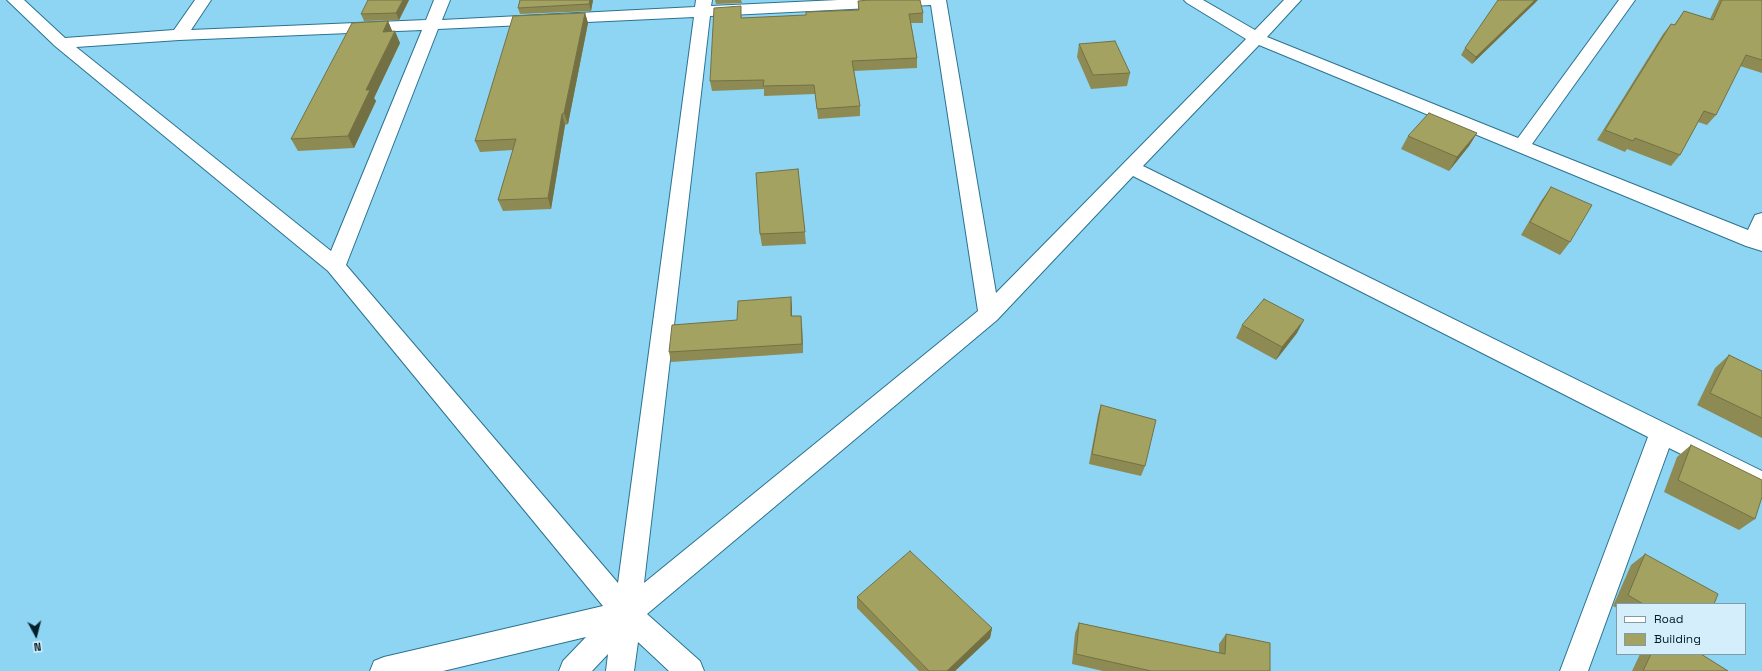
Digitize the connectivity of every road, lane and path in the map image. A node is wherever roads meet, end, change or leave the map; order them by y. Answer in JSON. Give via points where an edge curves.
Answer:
{"nodes":[{"id":1,"x":15,"y":0,"type":"edge"},
{"id":2,"x":203,"y":0,"type":"edge"},
{"id":3,"x":442,"y":0,"type":"edge"},
{"id":4,"x":932,"y":0,"type":"edge"},
{"id":5,"x":938,"y":0,"type":"edge"},
{"id":6,"x":1192,"y":0,"type":"edge"},
{"id":7,"x":1293,"y":0,"type":"edge"},
{"id":8,"x":1627,"y":0,"type":"edge"},
{"id":9,"x":703,"y":6,"type":"edge"},
{"id":10,"x":431,"y":25,"type":"junction"},
{"id":11,"x":179,"y":35,"type":"junction"},
{"id":12,"x":1256,"y":38,"type":"junction"},
{"id":13,"x":61,"y":43,"type":"junction"},
{"id":14,"x":1521,"y":146,"type":"junction"},
{"id":15,"x":1132,"y":168,"type":"junction"},
{"id":16,"x":1762,"y":220,"type":"edge"},
{"id":17,"x":1758,"y":243,"type":"edge"},
{"id":18,"x":335,"y":266,"type":"junction"},
{"id":19,"x":989,"y":314,"type":"junction"},
{"id":20,"x":1662,"y":433,"type":"junction"},
{"id":21,"x":1762,"y":483,"type":"edge"},
{"id":22,"x":627,"y":614,"type":"junction"},
{"id":23,"x":384,"y":671,"type":"edge"},
{"id":24,"x":573,"y":671,"type":"edge"},
{"id":25,"x":620,"y":671,"type":"edge"},
{"id":26,"x":690,"y":671,"type":"edge"},
{"id":27,"x":1574,"y":671,"type":"edge"}],
"edges":[{"from":1,"to":13,"type":"street"},
{"from":2,"to":11,"type":"street"},
{"from":3,"to":10,"type":"street"},
{"from":4,"to":9,"type":"street"},
{"from":5,"to":19,"type":"street"},
{"from":6,"to":12,"type":"street"},
{"from":7,"to":12,"type":"street"},
{"from":8,"to":14,"type":"street"},
{"from":9,"to":10,"type":"street"},
{"from":9,"to":22,"type":"street"},
{"from":10,"to":11,"type":"street"},
{"from":10,"to":18,"type":"street"},
{"from":11,"to":13,"type":"street"},
{"from":12,"to":14,"type":"street"},
{"from":12,"to":15,"type":"street"},
{"from":13,"to":18,"type":"street"},
{"from":14,"to":17,"type":"street"},
{"from":15,"to":19,"type":"street"},
{"from":15,"to":20,"type":"street"},
{"from":16,"to":17,"type":"street"},
{"from":18,"to":22,"type":"street"},
{"from":19,"to":22,"type":"street"},
{"from":20,"to":21,"type":"street"},
{"from":20,"to":27,"type":"street"},
{"from":22,"to":23,"type":"street"},
{"from":22,"to":24,"type":"street"},
{"from":22,"to":25,"type":"street"},
{"from":22,"to":26,"type":"street"}]}
